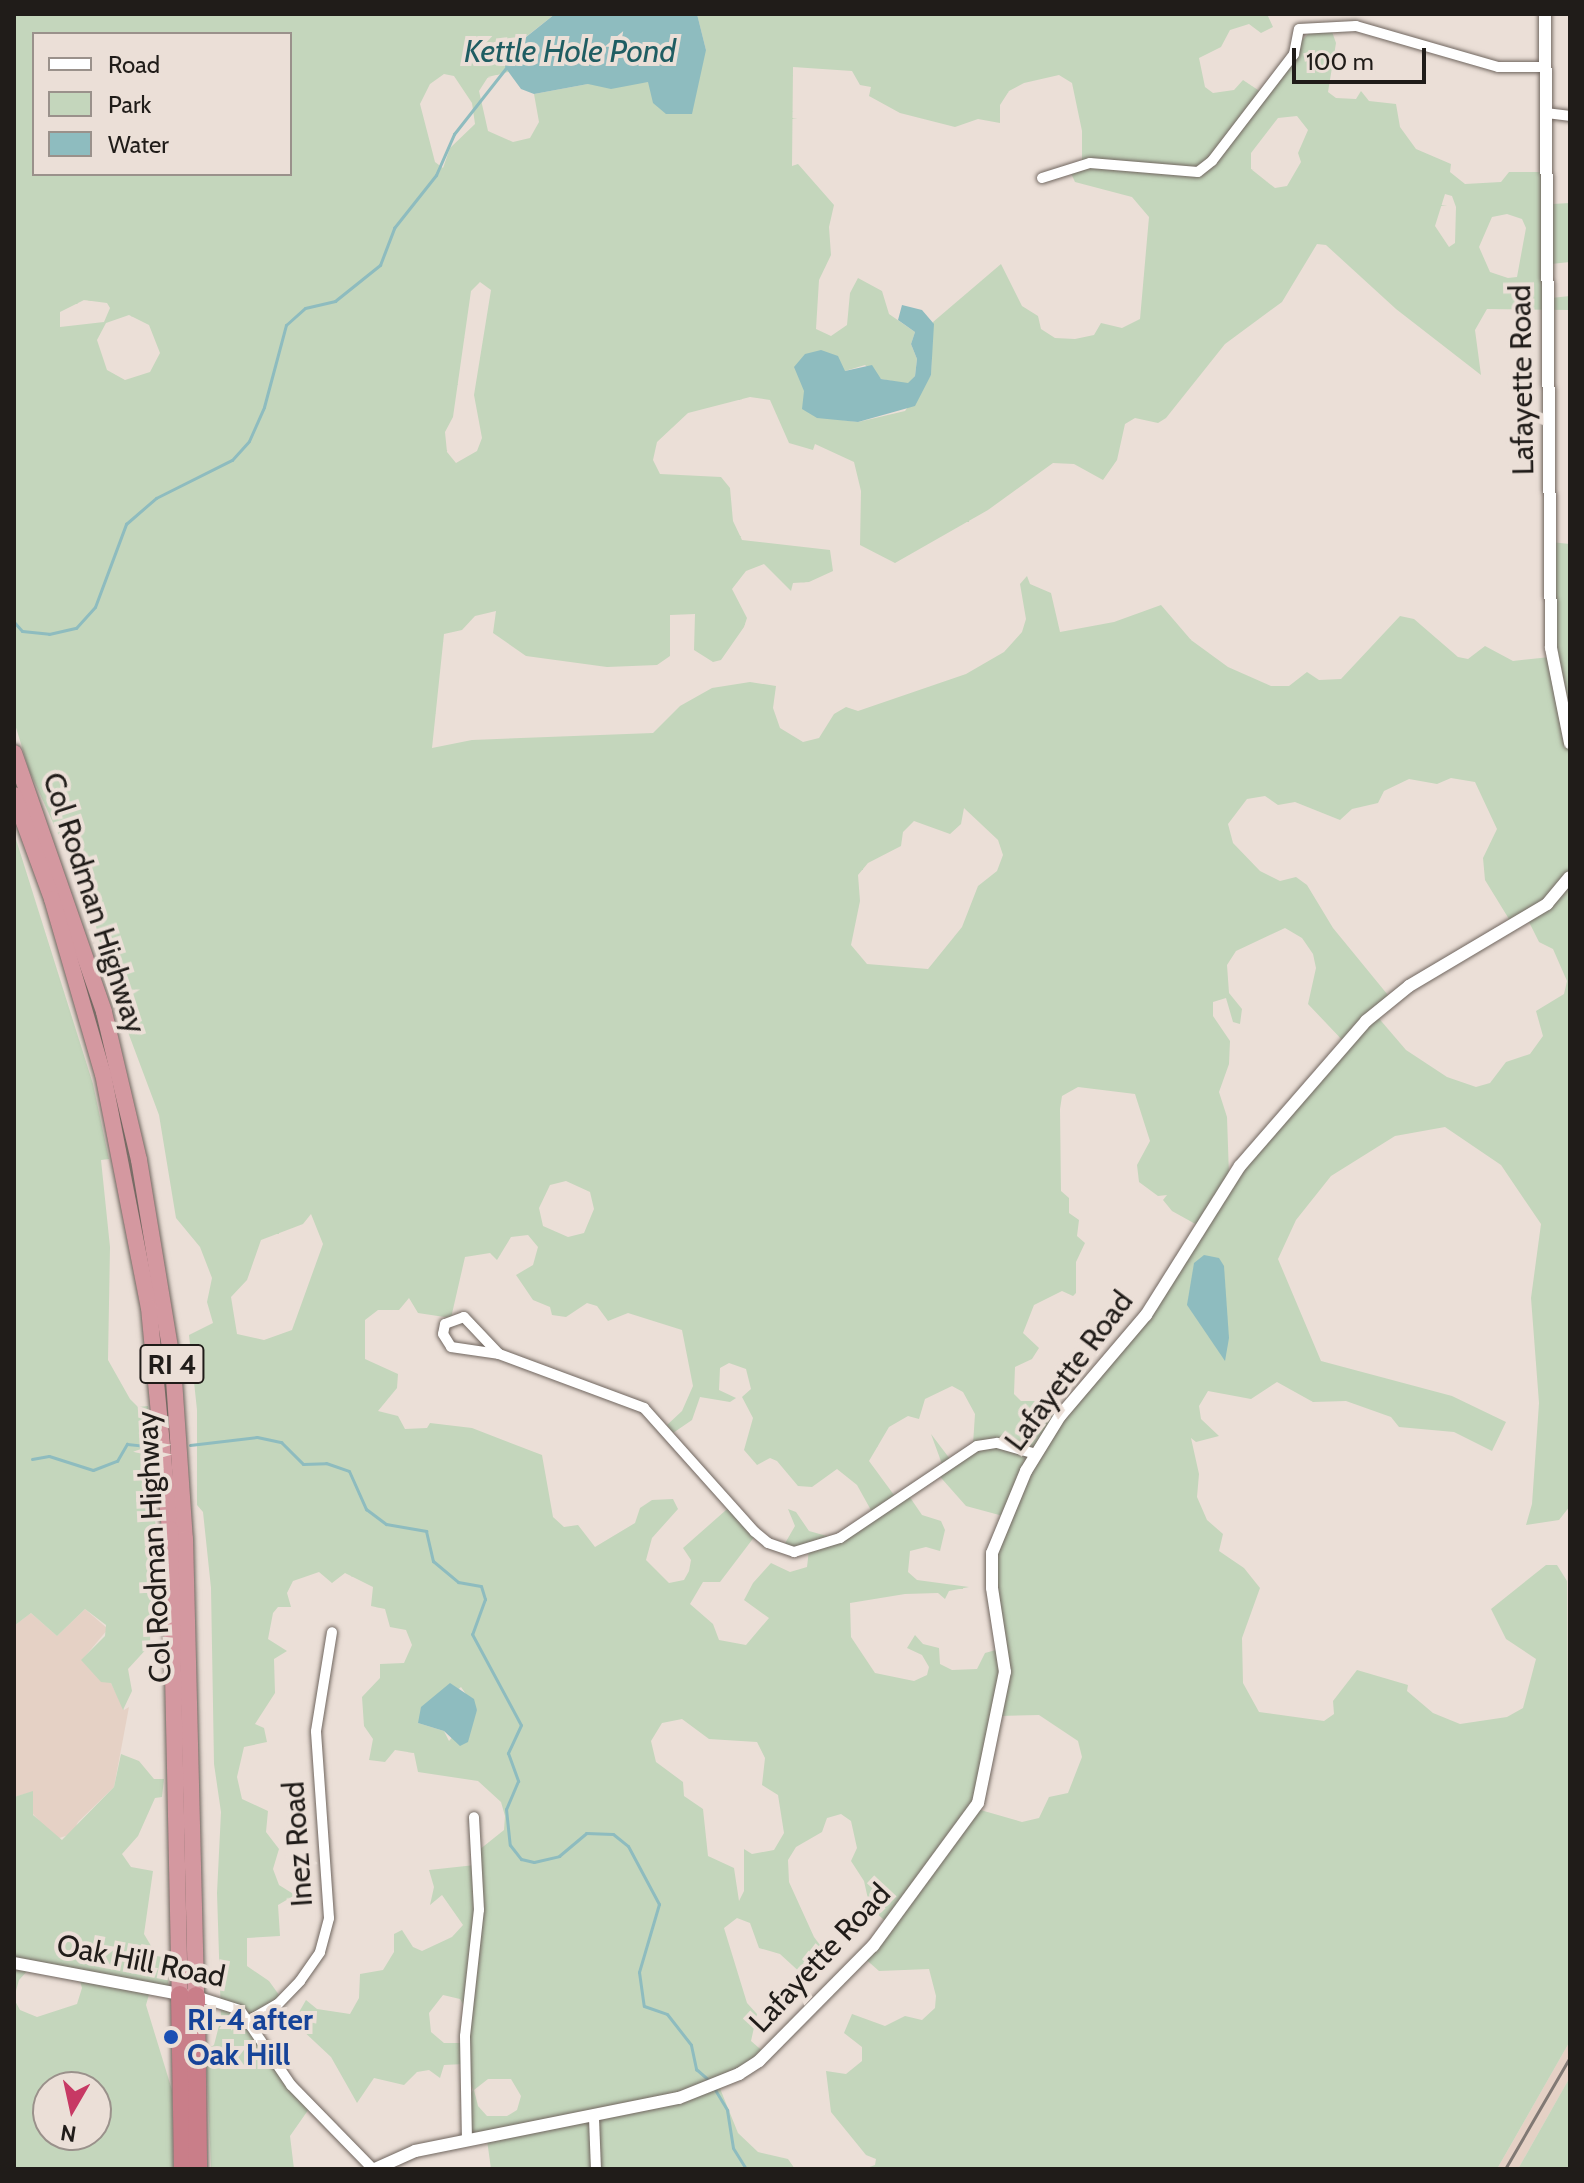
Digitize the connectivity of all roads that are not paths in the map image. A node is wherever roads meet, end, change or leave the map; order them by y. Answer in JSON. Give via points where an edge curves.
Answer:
{"nodes":[{"id":1,"x":1545,"y":14,"type":"edge"},
{"id":2,"x":1545,"y":67,"type":"junction"},
{"id":3,"x":1546,"y":113,"type":"junction"},
{"id":4,"x":1570,"y":116,"type":"edge"},
{"id":5,"x":1042,"y":178,"type":"dead end"},
{"id":6,"x":1570,"y":743,"type":"edge"},
{"id":7,"x":14,"y":753,"type":"edge"},
{"id":8,"x":14,"y":795,"type":"edge"},
{"id":9,"x":1570,"y":877,"type":"edge"},
{"id":10,"x":499,"y":1354,"type":"junction"},
{"id":11,"x":1036,"y":1454,"type":"junction"},
{"id":12,"x":332,"y":1632,"type":"dead end"},
{"id":13,"x":474,"y":1817,"type":"dead end"},
{"id":14,"x":14,"y":1963,"type":"edge"},
{"id":15,"x":188,"y":1996,"type":"junction"},
{"id":16,"x":248,"y":2021,"type":"junction"},
{"id":17,"x":594,"y":2118,"type":"junction"},
{"id":18,"x":467,"y":2141,"type":"junction"},
{"id":19,"x":183,"y":2169,"type":"edge"},
{"id":20,"x":198,"y":2169,"type":"edge"},
{"id":21,"x":374,"y":2169,"type":"edge"},
{"id":22,"x":596,"y":2169,"type":"edge"}],
"edges":[{"from":1,"to":2,"type":"street","name":"Lafayette Road"},
{"from":2,"to":3,"type":"street","name":"Lafayette Road"},
{"from":2,"to":5,"type":"street","via":[[1498,67],[1356,26],[1299,29],[1294,54],[1198,172],[1090,163]]},
{"from":3,"to":4,"type":"street"},
{"from":3,"to":6,"type":"street","name":"Lafayette Road","via":[[1551,648]]},
{"from":7,"to":15,"type":"highway","name":"Col Rodman Highway","number":"RI 4","via":[[104,1012],[157,1256],[182,1470]]},
{"from":8,"to":15,"type":"highway","name":"Col Rodman Highway","number":"RI 4","via":[[52,899],[103,1074],[149,1308],[170,1529]]},
{"from":9,"to":11,"type":"street","name":"Lafayette Road","via":[[1538,911],[1409,986],[1366,1021],[1240,1166],[1146,1315],[1060,1416]]},
{"from":10,"to":10,"type":"street","via":[[451,1347],[444,1339],[445,1324],[459,1316],[469,1320]]},
{"from":10,"to":11,"type":"street","via":[[644,1408],[755,1532],[794,1552],[840,1538],[977,1446],[997,1443]]},
{"from":11,"to":17,"type":"street","name":"Lafayette Road","via":[[1003,1518],[992,1553],[1005,1672],[978,1803],[899,1917],[759,2061],[679,2098]]},
{"from":12,"to":16,"type":"street","name":"Inez Road","via":[[316,1731],[329,1918],[320,1952],[300,1981],[278,2004]]},
{"from":13,"to":18,"type":"street","via":[[479,1910],[465,2036]]},
{"from":14,"to":15,"type":"street","name":"Oak Hill Road"},
{"from":15,"to":16,"type":"street","name":"Oak Hill Road","via":[[230,2005]]},
{"from":15,"to":19,"type":"highway","name":"Col Rodman Highway","number":"RI 4"},
{"from":15,"to":20,"type":"highway","name":"Col Rodman Highway","number":"RI 4"},
{"from":16,"to":21,"type":"street","name":"Oak Hill Road","via":[[291,2085]]},
{"from":17,"to":18,"type":"street","name":"Lafayette Road"},
{"from":17,"to":22,"type":"street"},
{"from":18,"to":21,"type":"street","name":"Lafayette Road","via":[[415,2151]]}]}
